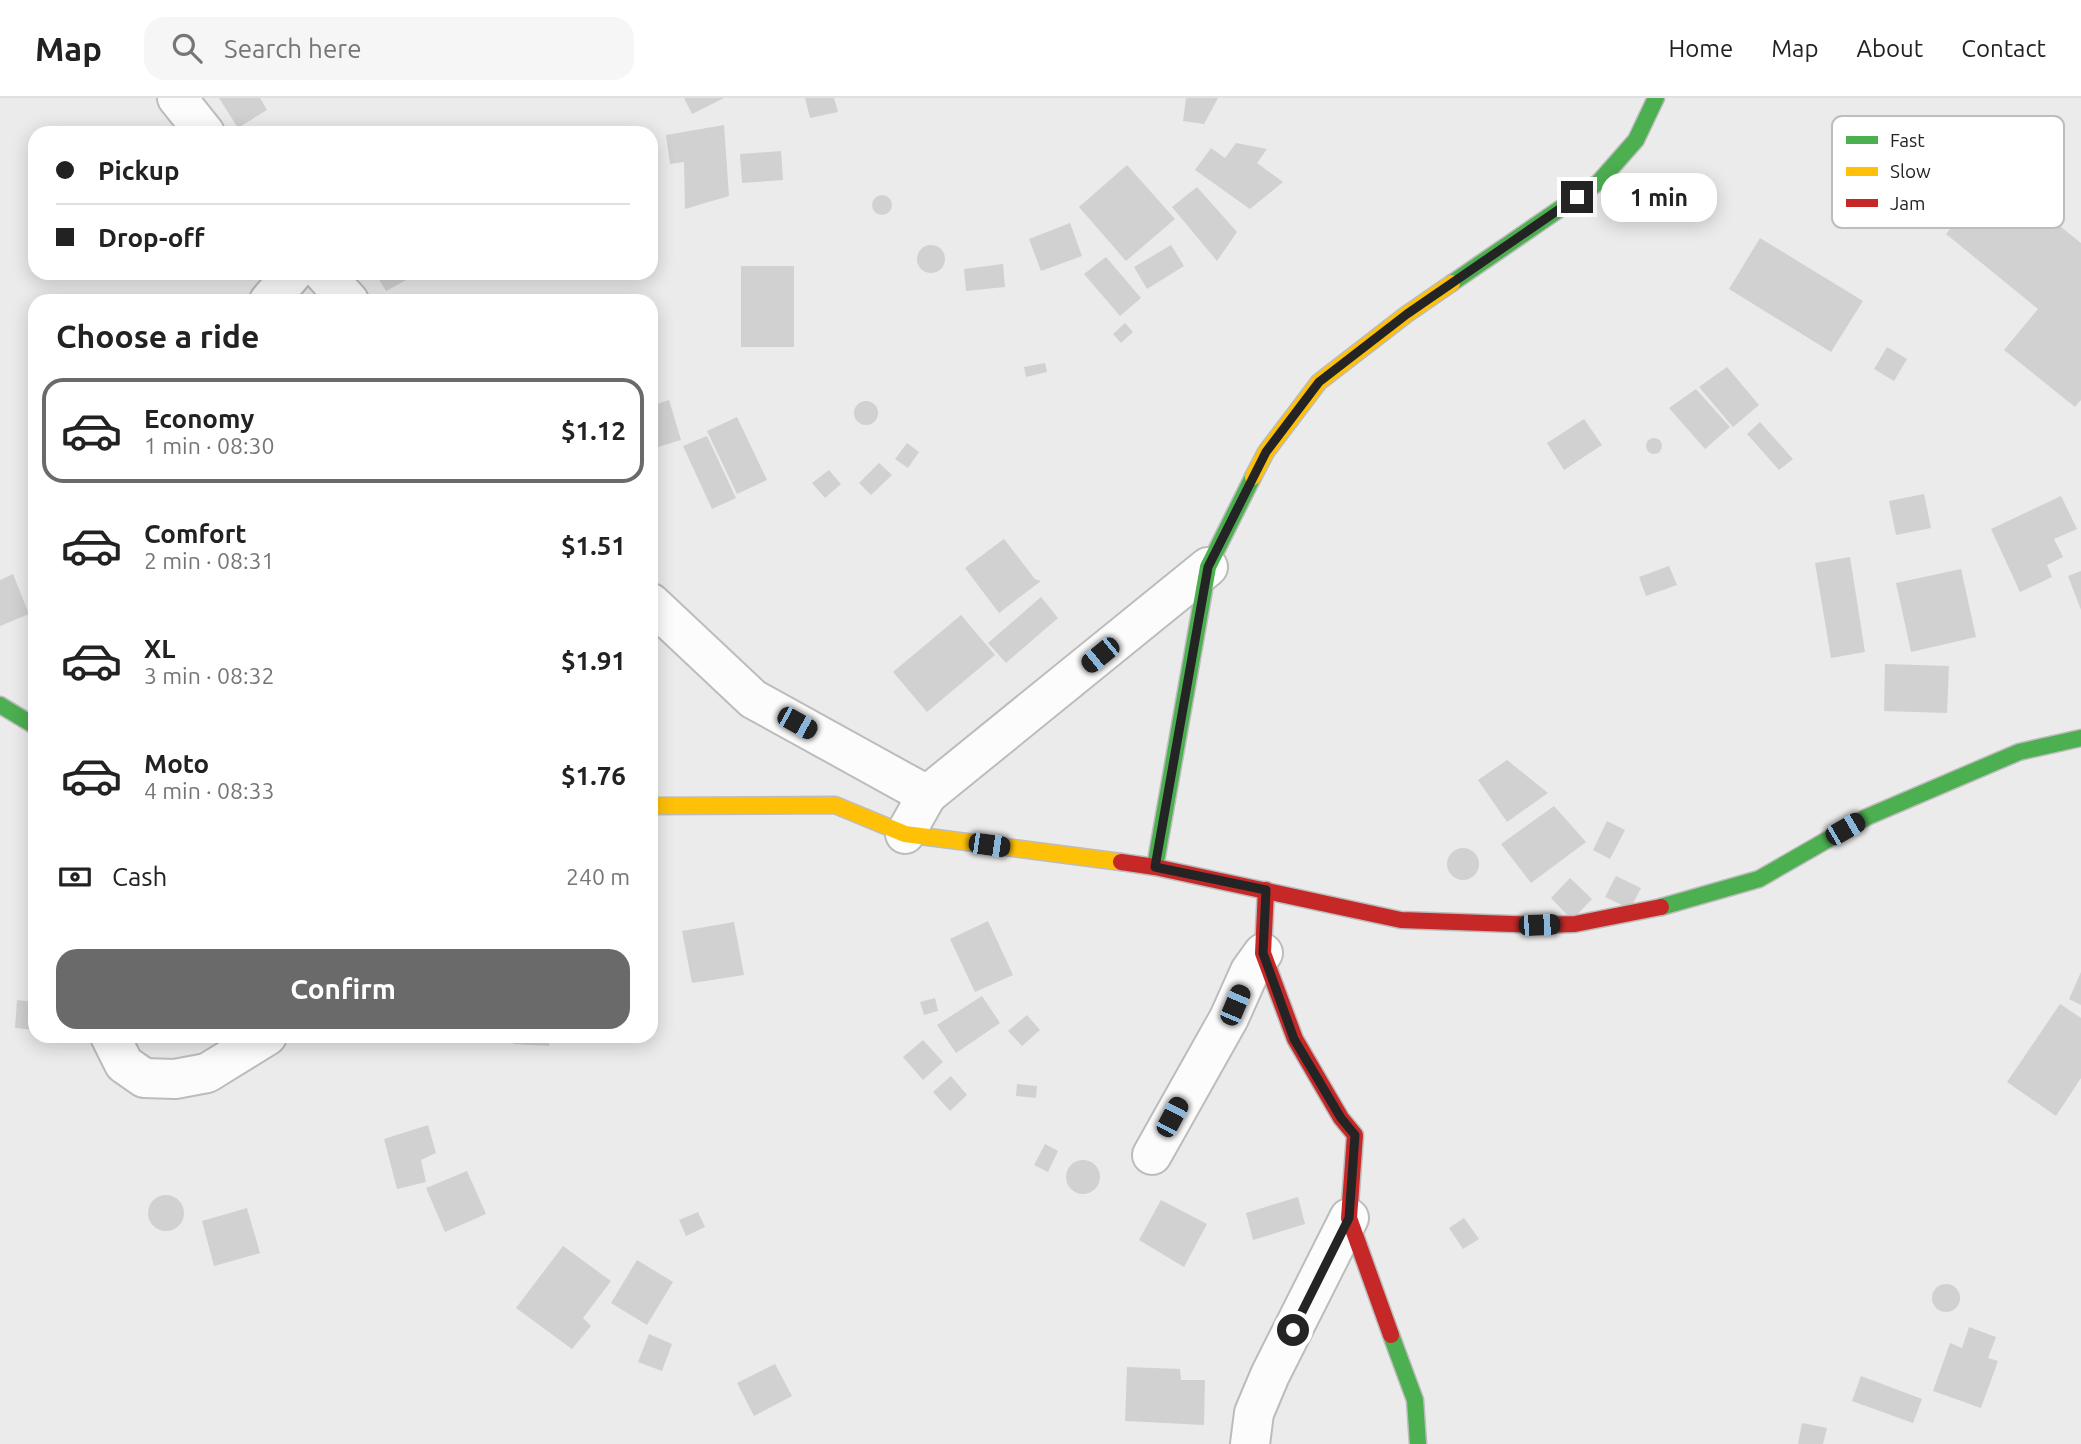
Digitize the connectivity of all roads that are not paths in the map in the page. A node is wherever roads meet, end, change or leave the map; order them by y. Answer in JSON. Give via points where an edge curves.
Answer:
{"nodes":[{"id":1,"x":177,"y":98,"type":"edge"},
{"id":2,"x":1656,"y":98,"type":"edge"},
{"id":3,"x":199,"y":126,"type":"edge"},
{"id":4,"x":287,"y":280,"type":"edge"},
{"id":5,"x":330,"y":280,"type":"edge"},
{"id":6,"x":275,"y":294,"type":"edge"},
{"id":7,"x":342,"y":294,"type":"edge"},
{"id":8,"x":1208,"y":567,"type":"junction"},
{"id":9,"x":658,"y":610,"type":"edge"},
{"id":10,"x":0,"y":705,"type":"edge"},
{"id":11,"x":28,"y":722,"type":"edge"},
{"id":12,"x":2081,"y":738,"type":"edge"},
{"id":13,"x":927,"y":795,"type":"junction"},
{"id":14,"x":658,"y":806,"type":"edge"},
{"id":15,"x":905,"y":834,"type":"junction"},
{"id":16,"x":1155,"y":867,"type":"junction"},
{"id":17,"x":1266,"y":890,"type":"junction"},
{"id":18,"x":1263,"y":953,"type":"junction"},
{"id":19,"x":114,"y":1043,"type":"edge"},
{"id":20,"x":256,"y":1043,"type":"edge"},
{"id":21,"x":1152,"y":1154,"type":"dead end"},
{"id":22,"x":1349,"y":1218,"type":"junction"},
{"id":23,"x":1251,"y":1444,"type":"edge"},
{"id":24,"x":1418,"y":1444,"type":"edge"}],
"edges":[{"from":1,"to":3,"type":"street"},
{"from":2,"to":8,"type":"street","via":[[1636,140],[1599,182],[1407,314],[1319,382],[1266,452]]},
{"from":4,"to":6,"type":"street"},
{"from":5,"to":7,"type":"street"},
{"from":8,"to":13,"type":"street"},
{"from":8,"to":16,"type":"street"},
{"from":9,"to":13,"type":"street","via":[[753,699]]},
{"from":10,"to":11,"type":"street"},
{"from":12,"to":17,"type":"street","via":[[2019,751],[1867,817],[1759,878],[1634,913],[1575,924],[1401,920]]},
{"from":13,"to":15,"type":"street"},
{"from":14,"to":15,"type":"street","via":[[835,805]]},
{"from":15,"to":16,"type":"street"},
{"from":16,"to":17,"type":"street"},
{"from":17,"to":18,"type":"street"},
{"from":18,"to":21,"type":"street"},
{"from":18,"to":22,"type":"street","via":[[1294,1039],[1355,1135]]},
{"from":19,"to":20,"type":"street","via":[[124,1064],[144,1078],[175,1079],[207,1073]]},
{"from":22,"to":23,"type":"street","via":[[1270,1375],[1254,1413]]},
{"from":22,"to":24,"type":"street","via":[[1415,1399]]}]}
